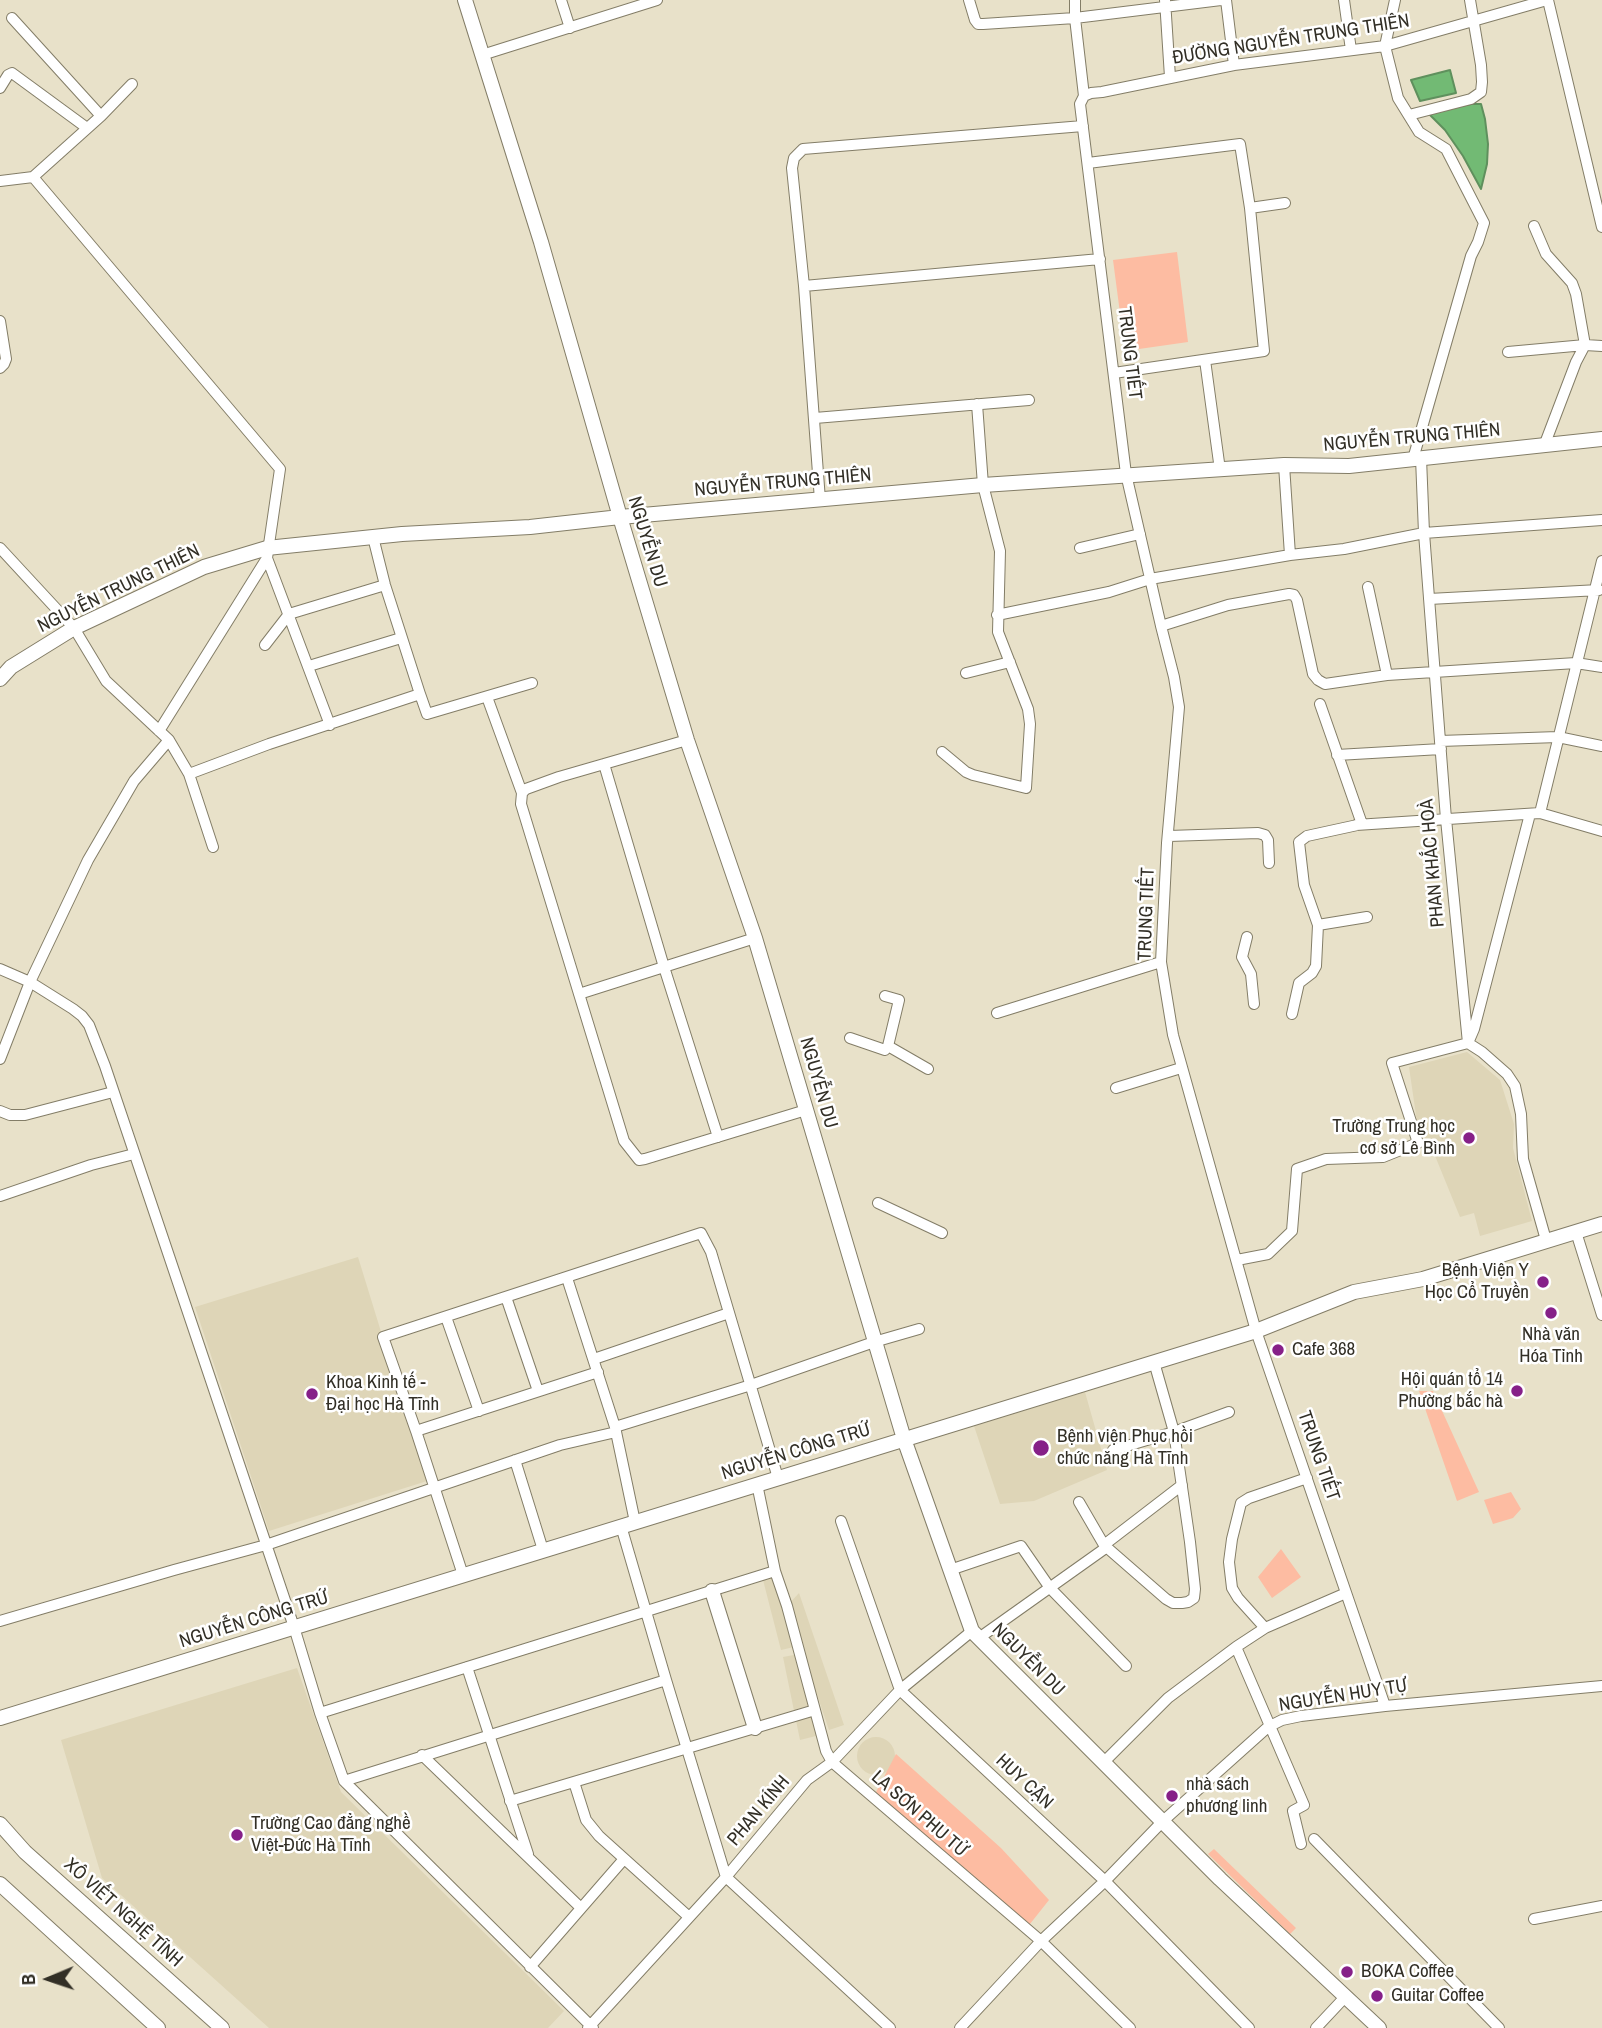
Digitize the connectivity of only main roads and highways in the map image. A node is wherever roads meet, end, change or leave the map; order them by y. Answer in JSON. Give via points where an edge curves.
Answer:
{"nodes":[{"id":1,"x":465,"y":0,"type":"edge"},
{"id":2,"x":1602,"y":439,"type":"edge"},
{"id":3,"x":620,"y":517,"type":"junction"},
{"id":4,"x":2,"y":673,"type":"edge"},
{"id":5,"x":1602,"y":1224,"type":"edge"},
{"id":6,"x":904,"y":1439,"type":"junction"},
{"id":7,"x":712,"y":1591,"type":"road end"},
{"id":8,"x":0,"y":1718,"type":"edge"},
{"id":9,"x":755,"y":1728,"type":"road end"},
{"id":10,"x":0,"y":1824,"type":"edge"},
{"id":11,"x":0,"y":1884,"type":"edge"},
{"id":12,"x":158,"y":2028,"type":"edge"},
{"id":13,"x":222,"y":2028,"type":"edge"},
{"id":14,"x":1379,"y":2028,"type":"edge"}],
"edges":[{"from":1,"to":3,"type":"main road","name":"NGUYỄN DU"},
{"from":2,"to":3,"type":"main road","name":"NGUYỄN TRUNG THIÊN","via":[[1349,466],[1126,474]]},
{"from":3,"to":4,"type":"main road","name":"NGUYỄN TRUNG THIÊN","via":[[373,537],[204,567],[74,628]]},
{"from":3,"to":6,"type":"main road","name":"NGUYỄN DU","via":[[687,740],[755,938]]},
{"from":5,"to":6,"type":"main road","name":"NGUYỄN CÔNG TRỨ","via":[[1423,1279],[1354,1292],[1256,1331]]},
{"from":6,"to":8,"type":"main road","name":"NGUYỄN CÔNG TRỨ"},
{"from":6,"to":14,"type":"main road","name":"NGUYỄN DU","via":[[975,1634],[1220,1879]]},
{"from":7,"to":9,"type":"main road"},
{"from":10,"to":13,"type":"main road","name":"XÔ VIẾT NGHỆ TĨNH","via":[[25,1852]]},
{"from":11,"to":12,"type":"main road"}]}
